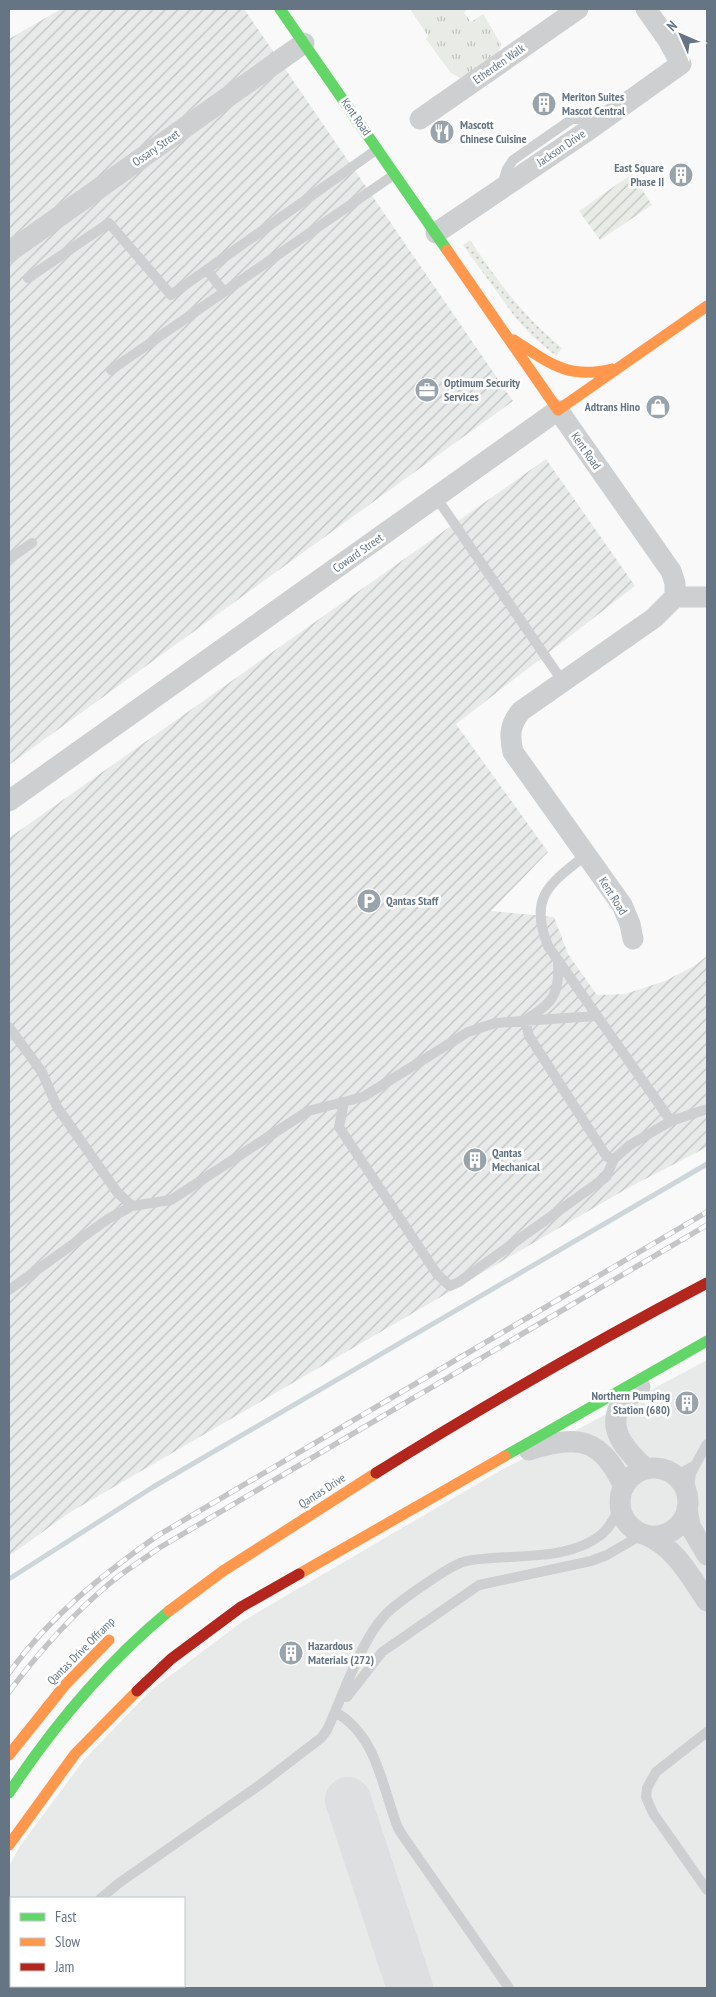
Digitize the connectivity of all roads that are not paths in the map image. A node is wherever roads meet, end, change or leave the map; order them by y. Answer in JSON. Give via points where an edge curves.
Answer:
{"nodes":[{"id":1,"x":280,"y":9,"type":"edge"},
{"id":2,"x":578,"y":9,"type":"edge"},
{"id":3,"x":646,"y":9,"type":"edge"},
{"id":4,"x":304,"y":43,"type":"junction"},
{"id":5,"x":420,"y":119,"type":"dead end"},
{"id":6,"x":378,"y":149,"type":"junction"},
{"id":7,"x":395,"y":173,"type":"junction"},
{"id":8,"x":436,"y":233,"type":"junction"},
{"id":9,"x":9,"y":252,"type":"edge"},
{"id":10,"x":207,"y":270,"type":"junction"},
{"id":11,"x":28,"y":278,"type":"dead end"},
{"id":12,"x":224,"y":292,"type":"junction"},
{"id":13,"x":707,"y":306,"type":"edge"},
{"id":14,"x":505,"y":334,"type":"junction"},
{"id":15,"x":620,"y":366,"type":"junction"},
{"id":16,"x":111,"y":370,"type":"dead end"},
{"id":17,"x":558,"y":410,"type":"junction"},
{"id":18,"x":436,"y":497,"type":"junction"},
{"id":19,"x":32,"y":543,"type":"dead end"},
{"id":20,"x":9,"y":559,"type":"edge"},
{"id":21,"x":675,"y":597,"type":"junction"},
{"id":22,"x":707,"y":598,"type":"edge"},
{"id":23,"x":564,"y":682,"type":"junction"},
{"id":24,"x":9,"y":801,"type":"edge"},
{"id":25,"x":586,"y":855,"type":"junction"},
{"id":26,"x":633,"y":939,"type":"dead end"},
{"id":27,"x":558,"y":960,"type":"junction"},
{"id":28,"x":596,"y":1016,"type":"junction"},
{"id":29,"x":525,"y":1020,"type":"junction"},
{"id":30,"x":9,"y":1027,"type":"edge"},
{"id":31,"x":344,"y":1102,"type":"junction"},
{"id":32,"x":707,"y":1109,"type":"edge"},
{"id":33,"x":671,"y":1121,"type":"junction"},
{"id":34,"x":614,"y":1159,"type":"junction"},
{"id":35,"x":132,"y":1206,"type":"junction"},
{"id":36,"x":707,"y":1283,"type":"edge"},
{"id":37,"x":9,"y":1290,"type":"edge"},
{"id":38,"x":707,"y":1341,"type":"edge"},
{"id":39,"x":666,"y":1364,"type":"junction"},
{"id":40,"x":707,"y":1444,"type":"edge"},
{"id":41,"x":494,"y":1463,"type":"junction"},
{"id":42,"x":695,"y":1465,"type":"junction"},
{"id":43,"x":646,"y":1469,"type":"junction"},
{"id":44,"x":667,"y":1470,"type":"junction"},
{"id":45,"x":622,"y":1496,"type":"junction"},
{"id":46,"x":688,"y":1502,"type":"junction"},
{"id":47,"x":644,"y":1534,"type":"junction"},
{"id":48,"x":269,"y":1541,"type":"junction"},
{"id":49,"x":707,"y":1555,"type":"edge"},
{"id":50,"x":176,"y":1592,"type":"dead end"},
{"id":51,"x":707,"y":1601,"type":"edge"},
{"id":52,"x":117,"y":1631,"type":"dead end"},
{"id":53,"x":336,"y":1712,"type":"junction"},
{"id":54,"x":707,"y":1732,"type":"edge"},
{"id":55,"x":9,"y":1755,"type":"edge"},
{"id":56,"x":9,"y":1793,"type":"edge"},
{"id":57,"x":9,"y":1845,"type":"edge"},
{"id":58,"x":707,"y":1890,"type":"edge"},
{"id":59,"x":102,"y":1897,"type":"edge"},
{"id":60,"x":509,"y":1988,"type":"edge"}],
"edges":[{"from":1,"to":4,"type":"main road","name":"Kent Road"},
{"from":2,"to":5,"type":"street","name":"Etherden Walk"},
{"from":3,"to":8,"type":"street","name":"Jackson Drive","via":[[680,64]]},
{"from":4,"to":6,"type":"main road","name":"Kent Road"},
{"from":4,"to":9,"type":"street","name":"Ossary Street"},
{"from":6,"to":7,"type":"main road","name":"Kent Road"},
{"from":6,"to":10,"type":"lane"},
{"from":7,"to":8,"type":"main road","name":"Kent Road"},
{"from":7,"to":12,"type":"lane"},
{"from":8,"to":14,"type":"main road","name":"Kent Road"},
{"from":10,"to":11,"type":"lane","via":[[171,295],[109,223]]},
{"from":10,"to":12,"type":"lane"},
{"from":12,"to":16,"type":"lane"},
{"from":13,"to":15,"type":"main road","name":"Coward Street"},
{"from":14,"to":15,"type":"main road","via":[[562,370],[592,374]]},
{"from":14,"to":17,"type":"main road","name":"Kent Road"},
{"from":15,"to":17,"type":"main road","name":"Coward Street"},
{"from":17,"to":18,"type":"street","name":"Coward Street"},
{"from":17,"to":21,"type":"street","name":"Kent Road","via":[[671,571]]},
{"from":18,"to":23,"type":"lane"},
{"from":18,"to":24,"type":"street","name":"Coward Street"},
{"from":19,"to":20,"type":"lane"},
{"from":21,"to":22,"type":"street"},
{"from":21,"to":23,"type":"street","name":"Kent Road","via":[[654,618]]},
{"from":23,"to":25,"type":"street","name":"Kent Road","via":[[521,710],[509,736],[512,752]]},
{"from":25,"to":26,"type":"street","name":"Kent Road","via":[[622,905]]},
{"from":25,"to":27,"type":"lane","via":[[549,886],[541,902],[540,920],[548,946]]},
{"from":27,"to":28,"type":"lane"},
{"from":27,"to":29,"type":"lane","via":[[559,978],[553,999],[542,1011]]},
{"from":28,"to":29,"type":"lane"},
{"from":28,"to":33,"type":"lane"},
{"from":29,"to":31,"type":"lane","via":[[495,1023],[468,1032],[363,1097]]},
{"from":29,"to":34,"type":"lane","via":[[534,1044],[608,1157]]},
{"from":30,"to":35,"type":"lane","via":[[42,1072],[57,1107],[117,1192]]},
{"from":31,"to":34,"type":"lane","via":[[339,1126],[437,1274],[450,1286],[606,1177]]},
{"from":31,"to":35,"type":"lane","via":[[308,1111],[171,1200]]},
{"from":32,"to":33,"type":"lane"},
{"from":33,"to":34,"type":"lane","via":[[630,1145]]},
{"from":35,"to":37,"type":"lane","via":[[108,1219]]},
{"from":36,"to":48,"type":"main road","name":"Qantas Drive","via":[[466,1419]]},
{"from":38,"to":39,"type":"main road"},
{"from":39,"to":41,"type":"main road"},
{"from":39,"to":43,"type":"street","via":[[620,1406],[615,1425],[619,1437]]},
{"from":40,"to":42,"type":"lane"},
{"from":41,"to":45,"type":"street","via":[[550,1443],[580,1442],[610,1461]]},
{"from":41,"to":57,"type":"main road","via":[[241,1608],[170,1659],[76,1754]]},
{"from":42,"to":44,"type":"lane","via":[[684,1472]]},
{"from":42,"to":46,"type":"lane","via":[[689,1480]]},
{"from":43,"to":44,"type":"street"},
{"from":43,"to":45,"type":"street","via":[[637,1473]]},
{"from":44,"to":46,"type":"street","via":[[681,1481]]},
{"from":45,"to":47,"type":"street","via":[[626,1520]]},
{"from":45,"to":53,"type":"lane","via":[[614,1520],[594,1540],[552,1553],[460,1563],[391,1609],[368,1640]]},
{"from":46,"to":47,"type":"street","via":[[684,1518],[677,1527],[657,1536]]},
{"from":46,"to":49,"type":"street","via":[[690,1526]]},
{"from":47,"to":51,"type":"street","via":[[663,1543],[672,1552]]},
{"from":47,"to":53,"type":"lane","via":[[591,1562],[493,1581],[470,1590],[382,1652]]},
{"from":48,"to":50,"type":"main road"},
{"from":48,"to":56,"type":"main road","name":"Qantas Drive","via":[[190,1594],[132,1643],[61,1719]]},
{"from":52,"to":55,"type":"main road","name":"Qantas Drive Offramp","via":[[65,1685]]},
{"from":53,"to":59,"type":"lane","via":[[327,1730],[312,1746]]},
{"from":53,"to":60,"type":"lane","via":[[348,1719],[367,1742],[398,1828]]},
{"from":54,"to":58,"type":"lane","via":[[665,1762],[647,1788],[646,1797],[653,1813]]}]}
